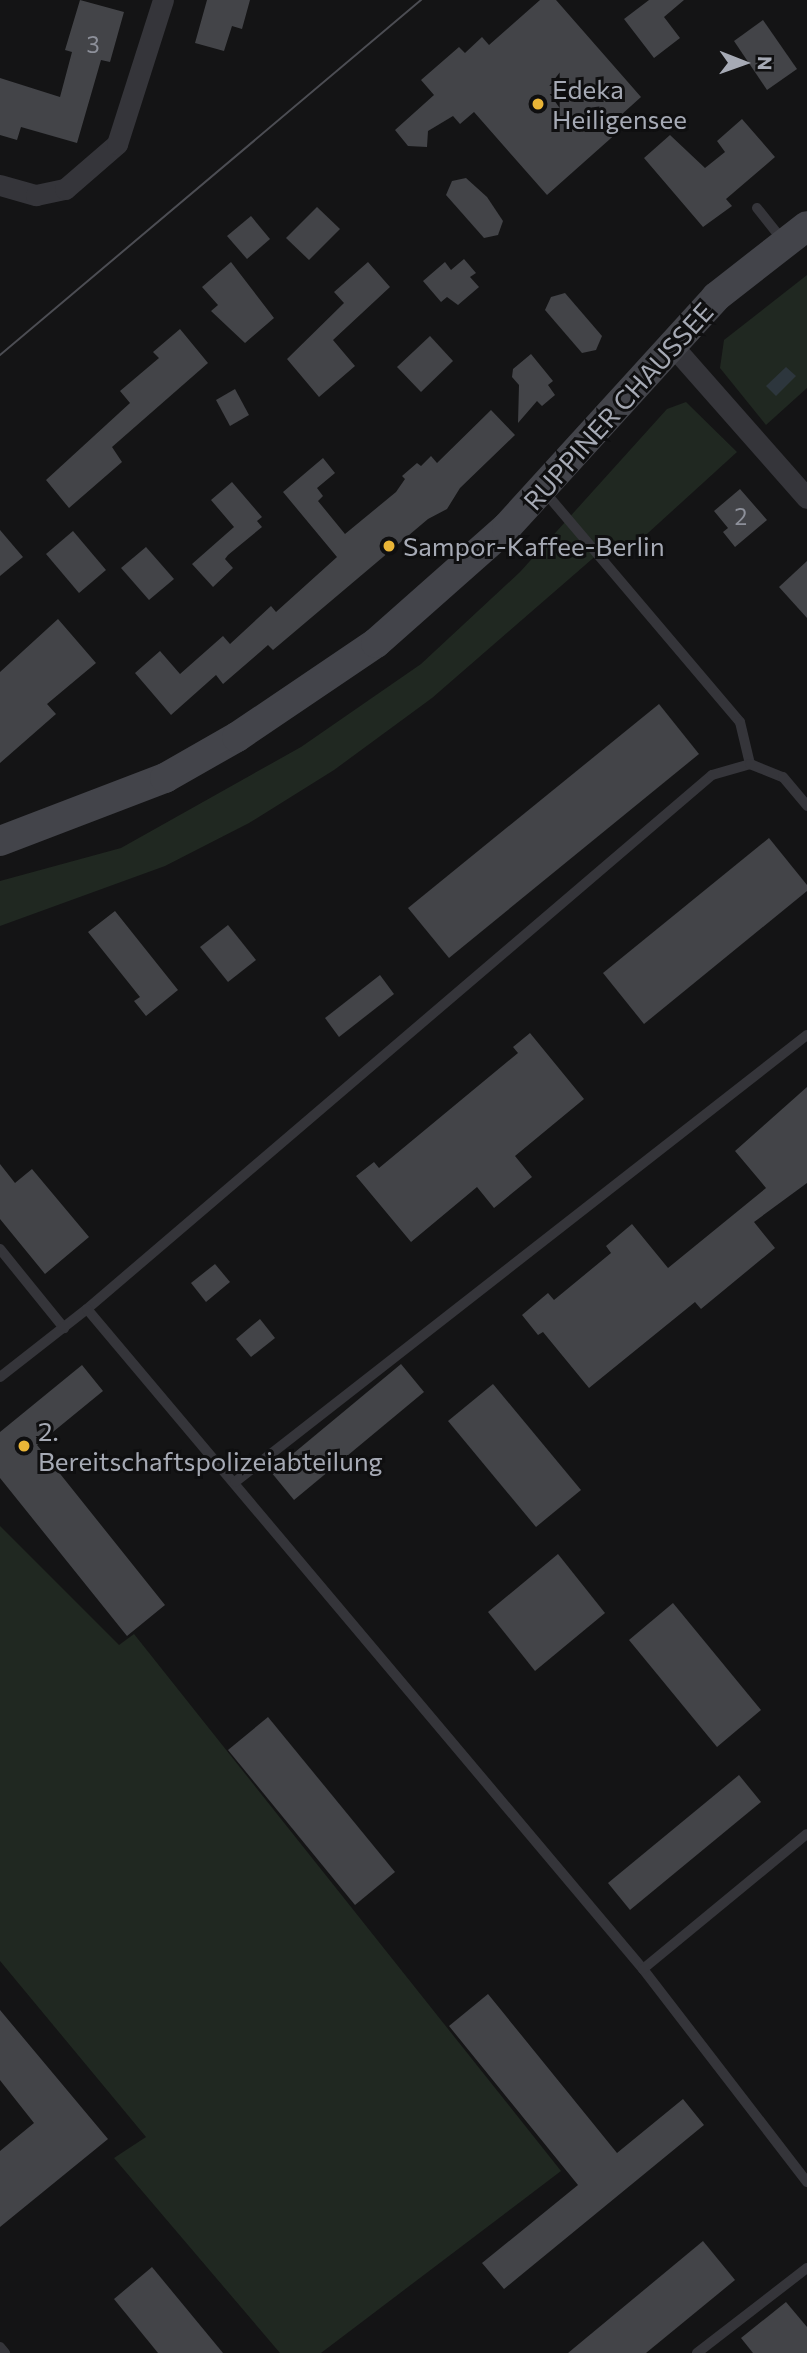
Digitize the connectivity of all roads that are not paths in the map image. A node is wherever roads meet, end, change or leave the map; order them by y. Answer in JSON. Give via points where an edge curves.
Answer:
{"nodes":[{"id":1,"x":163,"y":0,"type":"edge"},
{"id":2,"x":0,"y":185,"type":"edge"},
{"id":3,"x":757,"y":208,"type":"dead end"},
{"id":4,"x":795,"y":234,"type":"edge"},
{"id":5,"x":671,"y":344,"type":"junction"},
{"id":6,"x":542,"y":489,"type":"junction"},
{"id":7,"x":807,"y":498,"type":"edge"},
{"id":8,"x":750,"y":764,"type":"junction"},
{"id":9,"x":807,"y":806,"type":"edge"},
{"id":10,"x":0,"y":841,"type":"edge"},
{"id":11,"x":807,"y":1035,"type":"edge"},
{"id":12,"x":0,"y":1249,"type":"edge"},
{"id":13,"x":87,"y":1309,"type":"junction"},
{"id":14,"x":64,"y":1328,"type":"junction"},
{"id":15,"x":0,"y":1377,"type":"edge"},
{"id":16,"x":235,"y":1482,"type":"junction"},
{"id":17,"x":807,"y":1834,"type":"edge"},
{"id":18,"x":643,"y":1969,"type":"junction"},
{"id":19,"x":807,"y":2182,"type":"edge"},
{"id":20,"x":807,"y":2269,"type":"edge"},
{"id":21,"x":0,"y":2347,"type":"edge"},
{"id":22,"x":5,"y":2353,"type":"edge"},
{"id":23,"x":696,"y":2353,"type":"edge"}],
"edges":[{"from":1,"to":2,"type":"street","via":[[117,144],[65,189],[36,195]]},
{"from":3,"to":4,"type":"lane"},
{"from":4,"to":5,"type":"main road","name":"RUPPINER CHAUSSEE","via":[[716,297]]},
{"from":5,"to":6,"type":"main road","name":"RUPPINER CHAUSSEE"},
{"from":5,"to":7,"type":"street"},
{"from":6,"to":8,"type":"lane","via":[[740,722]]},
{"from":6,"to":10,"type":"main road","name":"RUPPINER CHAUSSEE","via":[[412,614],[237,737],[139,790]]},
{"from":8,"to":9,"type":"lane","via":[[783,777]]},
{"from":8,"to":13,"type":"lane","via":[[712,775]]},
{"from":11,"to":16,"type":"lane"},
{"from":12,"to":14,"type":"lane"},
{"from":13,"to":14,"type":"lane"},
{"from":13,"to":16,"type":"lane"},
{"from":14,"to":15,"type":"lane"},
{"from":16,"to":18,"type":"lane"},
{"from":17,"to":18,"type":"lane"},
{"from":18,"to":19,"type":"lane"},
{"from":20,"to":23,"type":"lane"},
{"from":21,"to":22,"type":"lane"}]}
